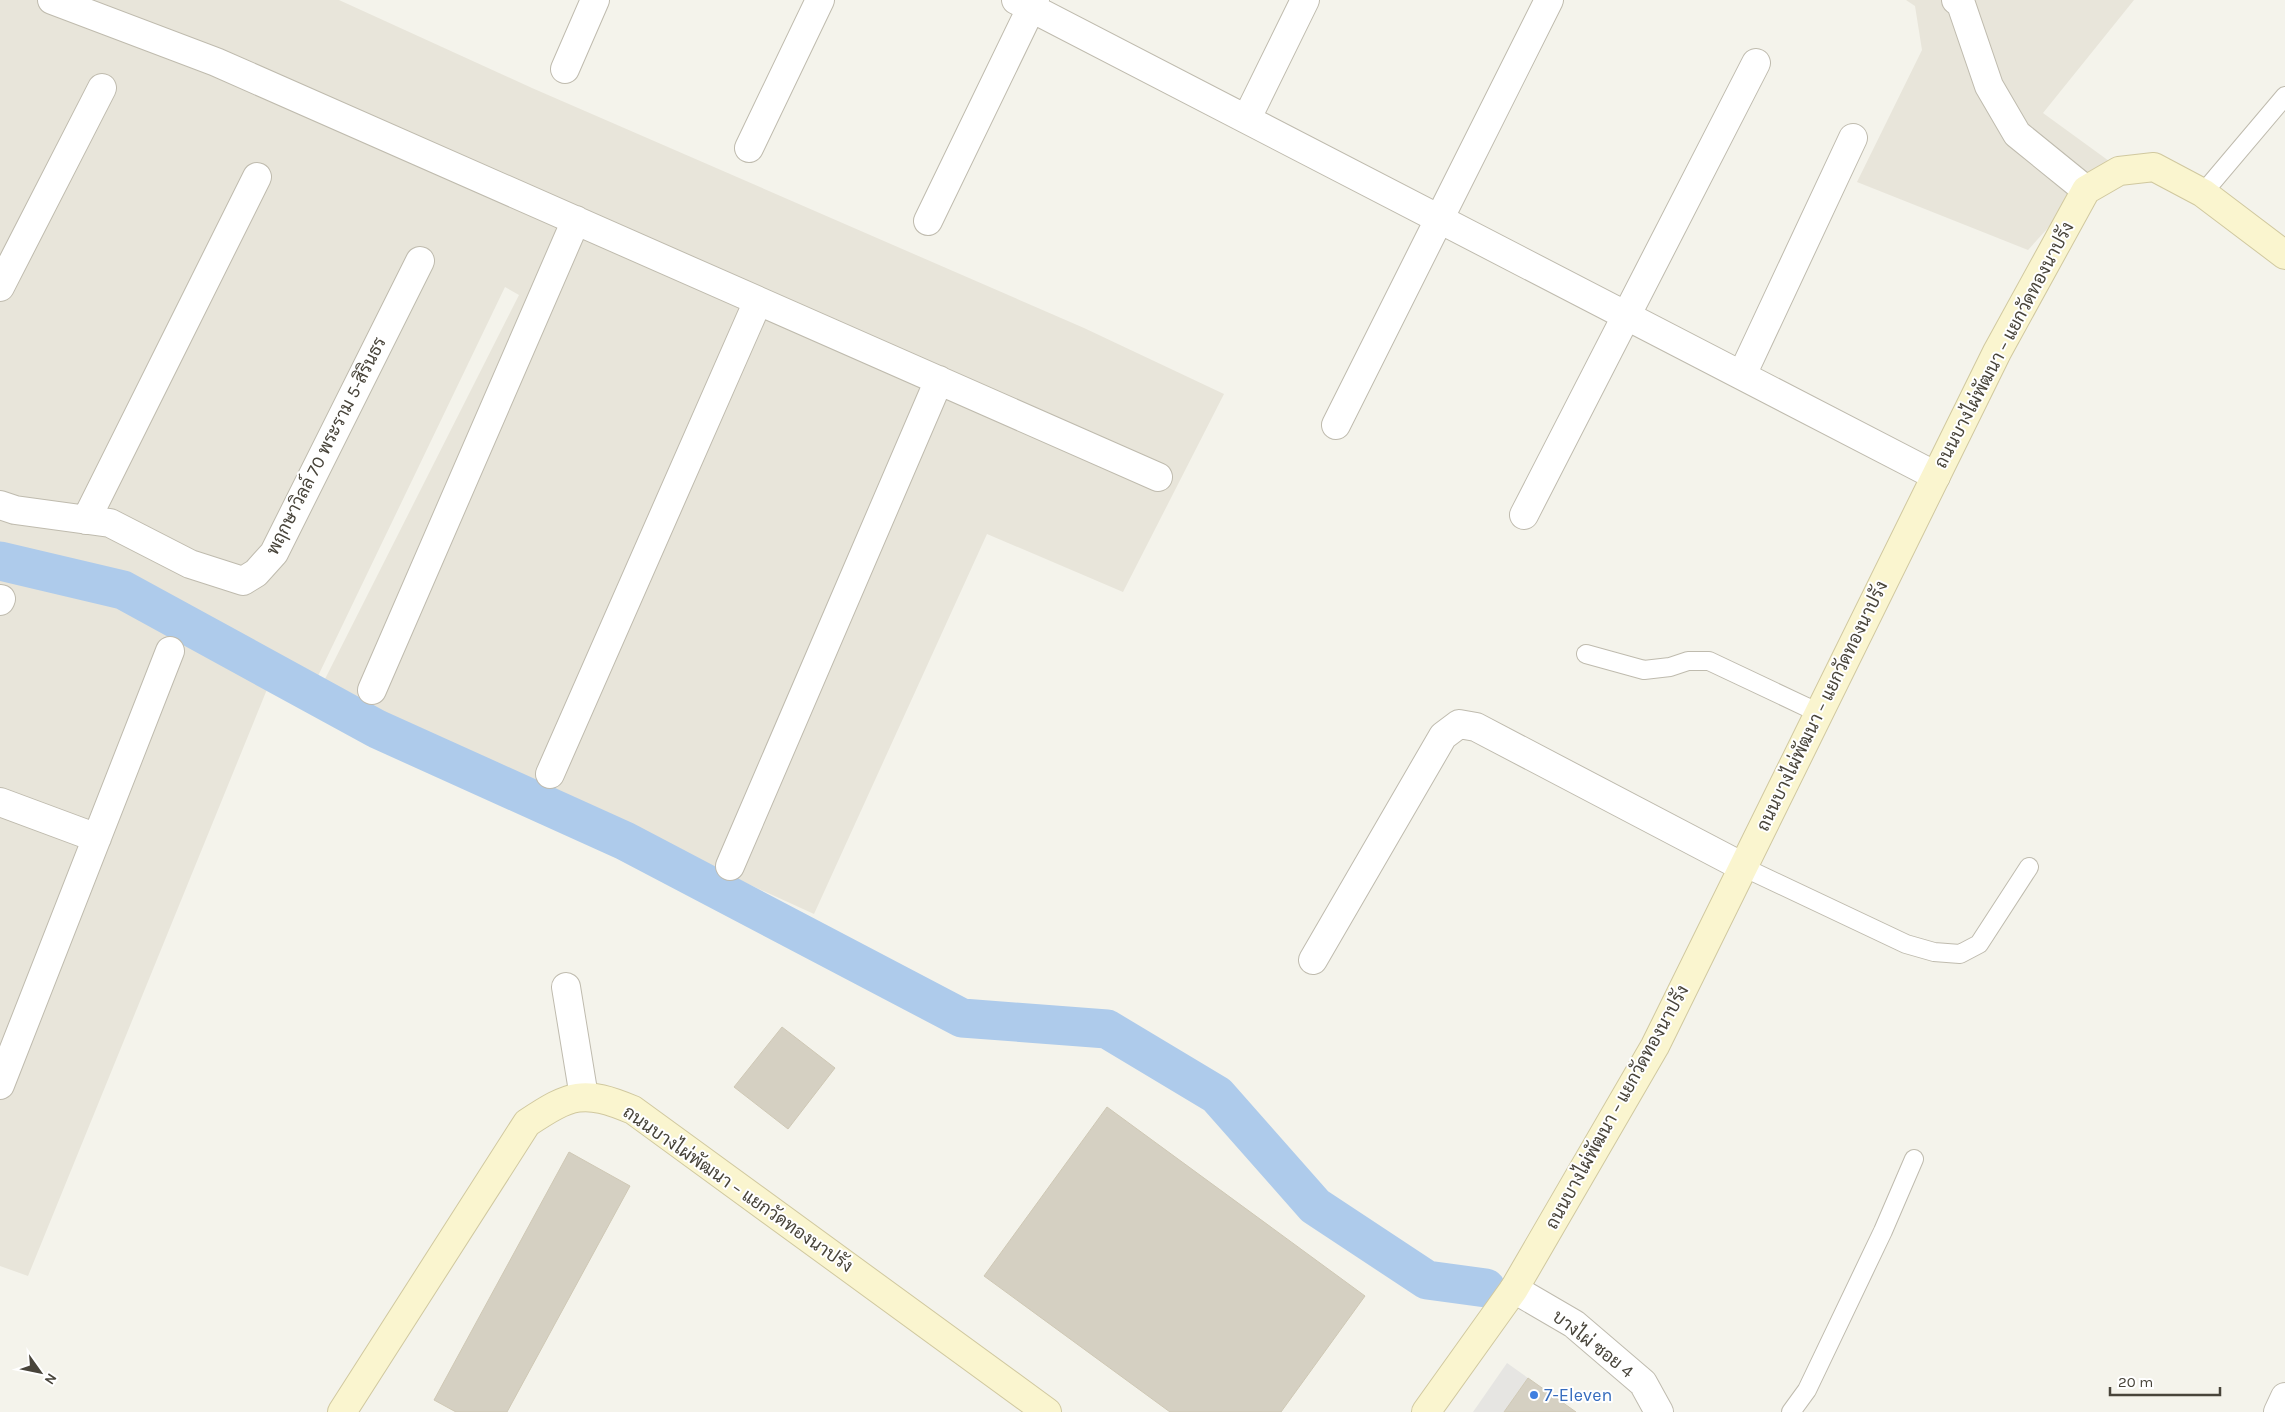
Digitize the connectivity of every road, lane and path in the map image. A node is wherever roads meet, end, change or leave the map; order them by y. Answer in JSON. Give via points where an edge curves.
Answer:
{"nodes":[{"id":1,"x":52,"y":0,"type":"edge"},
{"id":2,"x":595,"y":0,"type":"edge"},
{"id":3,"x":820,"y":0,"type":"edge"},
{"id":4,"x":1305,"y":0,"type":"edge"},
{"id":5,"x":1549,"y":0,"type":"edge"},
{"id":6,"x":1956,"y":0,"type":"edge"},
{"id":7,"x":1028,"y":2,"type":"edge"},
{"id":8,"x":1756,"y":63,"type":"dead end"},
{"id":9,"x":565,"y":70,"type":"dead end"},
{"id":10,"x":102,"y":88,"type":"dead end"},
{"id":11,"x":2285,"y":96,"type":"edge"},
{"id":12,"x":1247,"y":118,"type":"junction"},
{"id":13,"x":1853,"y":138,"type":"dead end"},
{"id":14,"x":749,"y":148,"type":"dead end"},
{"id":15,"x":257,"y":177,"type":"dead end"},
{"id":16,"x":2086,"y":190,"type":"junction"},
{"id":17,"x":2203,"y":193,"type":"junction"},
{"id":18,"x":1440,"y":219,"type":"junction"},
{"id":19,"x":576,"y":220,"type":"junction"},
{"id":20,"x":928,"y":221,"type":"dead end"},
{"id":21,"x":2285,"y":255,"type":"edge"},
{"id":22,"x":420,"y":261,"type":"dead end"},
{"id":23,"x":0,"y":287,"type":"edge"},
{"id":24,"x":758,"y":301,"type":"junction"},
{"id":25,"x":1626,"y":315,"type":"junction"},
{"id":26,"x":1742,"y":375,"type":"junction"},
{"id":27,"x":939,"y":380,"type":"junction"},
{"id":28,"x":1336,"y":425,"type":"dead end"},
{"id":29,"x":1936,"y":476,"type":"junction"},
{"id":30,"x":1158,"y":477,"type":"dead end"},
{"id":31,"x":0,"y":505,"type":"edge"},
{"id":32,"x":1524,"y":515,"type":"dead end"},
{"id":33,"x":86,"y":520,"type":"junction"},
{"id":34,"x":170,"y":651,"type":"dead end"},
{"id":35,"x":1586,"y":654,"type":"dead end"},
{"id":36,"x":372,"y":690,"type":"dead end"},
{"id":37,"x":1819,"y":713,"type":"junction"},
{"id":38,"x":550,"y":774,"type":"dead end"},
{"id":39,"x":0,"y":802,"type":"edge"},
{"id":40,"x":97,"y":838,"type":"junction"},
{"id":41,"x":730,"y":866,"type":"dead end"},
{"id":42,"x":2029,"y":866,"type":"dead end"},
{"id":43,"x":1743,"y":867,"type":"junction"},
{"id":44,"x":1313,"y":960,"type":"dead end"},
{"id":45,"x":566,"y":986,"type":"dead end"},
{"id":46,"x":0,"y":1085,"type":"edge"},
{"id":47,"x":584,"y":1097,"type":"junction"},
{"id":48,"x":1914,"y":1158,"type":"dead end"},
{"id":49,"x":1514,"y":1289,"type":"junction"},
{"id":50,"x":2285,"y":1398,"type":"edge"},
{"id":51,"x":342,"y":1412,"type":"edge"},
{"id":52,"x":1046,"y":1412,"type":"edge"},
{"id":53,"x":1426,"y":1412,"type":"edge"},
{"id":54,"x":1659,"y":1412,"type":"edge"},
{"id":55,"x":1791,"y":1412,"type":"edge"},
{"id":56,"x":2278,"y":1412,"type":"edge"}],
"edges":[{"from":1,"to":19,"type":"street","via":[[216,62]]},
{"from":2,"to":9,"type":"street"},
{"from":3,"to":14,"type":"street"},
{"from":4,"to":12,"type":"street"},
{"from":5,"to":18,"type":"street"},
{"from":6,"to":16,"type":"street","via":[[1961,4],[1989,86],[2017,134]]},
{"from":7,"to":12,"type":"street"},
{"from":7,"to":20,"type":"street"},
{"from":8,"to":25,"type":"street"},
{"from":10,"to":23,"type":"street"},
{"from":11,"to":17,"type":"lane"},
{"from":12,"to":18,"type":"street"},
{"from":13,"to":26,"type":"street"},
{"from":15,"to":33,"type":"street"},
{"from":16,"to":17,"type":"street","via":[[2119,172],[2154,168]]},
{"from":16,"to":29,"type":"street","name":"ถนนบางไผ่พัฒนา – แยกวัดทองนาปรัง","via":[[1997,352]]},
{"from":17,"to":21,"type":"street"},
{"from":18,"to":25,"type":"street"},
{"from":18,"to":28,"type":"street"},
{"from":19,"to":24,"type":"street"},
{"from":19,"to":36,"type":"street"},
{"from":22,"to":33,"type":"street","name":"พฤกษาวิลล์ 70 พระราม 5-สิรินธร","via":[[274,553],[256,573],[243,581],[190,564],[110,523]]},
{"from":24,"to":27,"type":"street"},
{"from":24,"to":38,"type":"street"},
{"from":25,"to":26,"type":"street"},
{"from":25,"to":32,"type":"street"},
{"from":26,"to":29,"type":"street"},
{"from":27,"to":30,"type":"street"},
{"from":27,"to":41,"type":"street"},
{"from":29,"to":37,"type":"street","name":"ถนนบางไผ่พัฒนา – แยกวัดทองนาปรัง"},
{"from":31,"to":33,"type":"street","name":"พฤกษาวิลล์ 70 พระราม 5-สิรินธร"},
{"from":34,"to":40,"type":"street"},
{"from":35,"to":37,"type":"lane","via":[[1644,670],[1709,660]]},
{"from":37,"to":43,"type":"street","name":"ถนนบางไผ่พัฒนา – แยกวัดทองนาปรัง"},
{"from":39,"to":40,"type":"street"},
{"from":40,"to":46,"type":"street"},
{"from":42,"to":43,"type":"lane","via":[[1979,944],[1960,954],[1934,952],[1906,944]]},
{"from":43,"to":44,"type":"street","via":[[1476,727],[1458,724],[1443,736]]},
{"from":43,"to":49,"type":"street","name":"ถนนบางไผ่พัฒนา – แยกวัดทองนาปรัง","via":[[1655,1046]]},
{"from":45,"to":47,"type":"street"},
{"from":47,"to":51,"type":"street","name":"ถนนบางไผ่พัฒนา – แยกวัดทองนาปรัง","via":[[559,1102],[527,1123]]},
{"from":47,"to":52,"type":"street","name":"ถนนบางไผ่พัฒนา – แยกวัดทองนาปรัง","via":[[605,1098],[633,1110]]},
{"from":48,"to":55,"type":"lane","via":[[1807,1390]]},
{"from":49,"to":53,"type":"street","name":"ถนนบางไผ่พัฒนา – แยกวัดทองนาปรัง"},
{"from":49,"to":54,"type":"street","name":"บางไผ่ ซอย 4","via":[[1574,1324],[1643,1383]]},
{"from":50,"to":56,"type":"street"}]}
